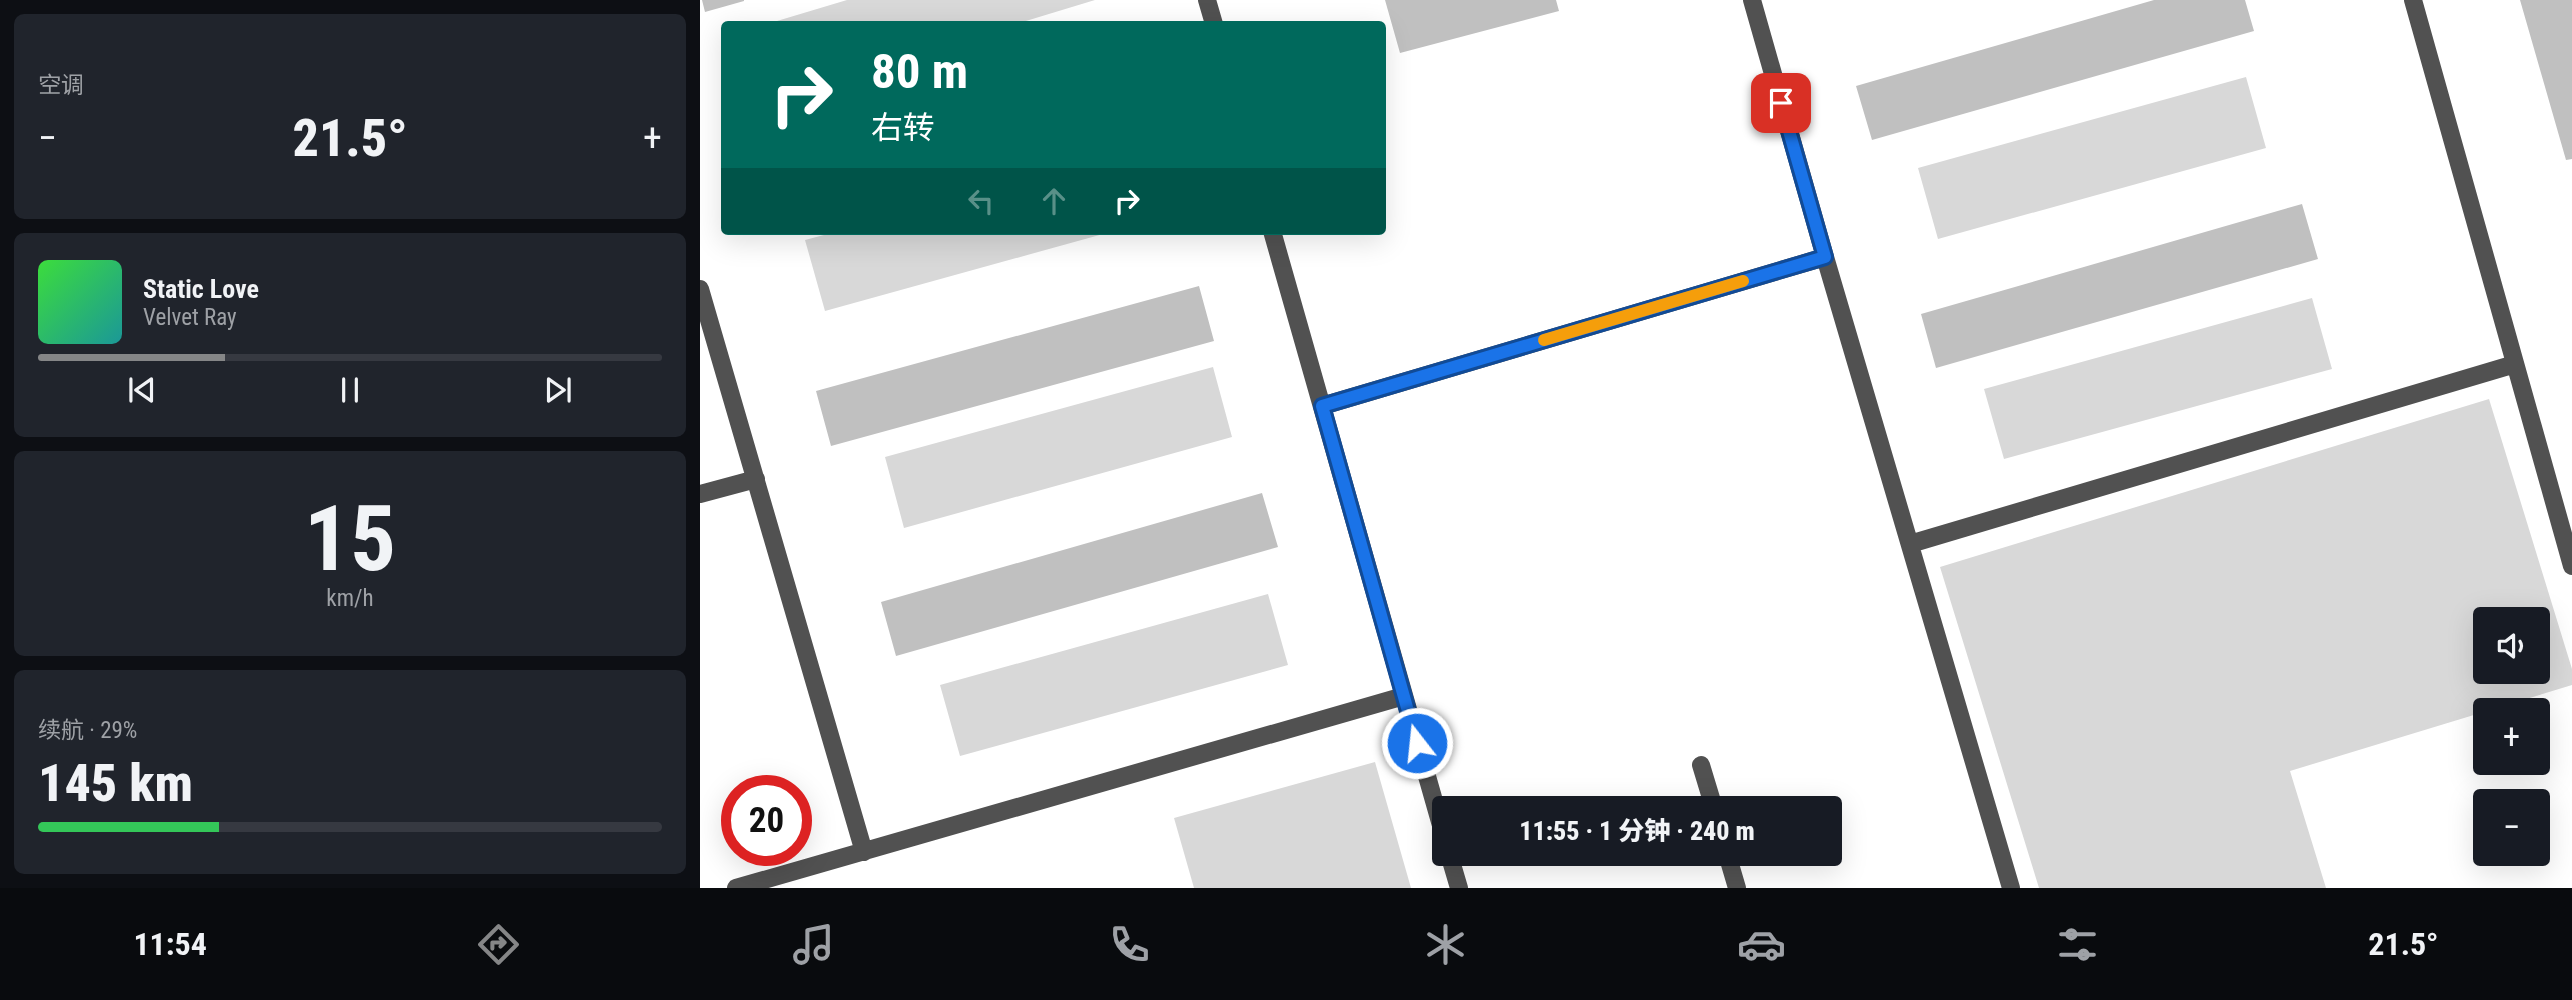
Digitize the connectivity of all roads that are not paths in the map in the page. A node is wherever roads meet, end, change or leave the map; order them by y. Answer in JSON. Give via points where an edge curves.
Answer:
{"nodes":[{"id":1,"x":1207,"y":0,"type":"edge"},
{"id":2,"x":1752,"y":0,"type":"edge"},
{"id":3,"x":2413,"y":0,"type":"edge"},
{"id":4,"x":1213,"y":21,"type":"edge"},
{"id":5,"x":1273,"y":235,"type":"edge"},
{"id":6,"x":1825,"y":257,"type":"junction"},
{"id":7,"x":700,"y":289,"type":"edge"},
{"id":8,"x":2515,"y":364,"type":"junction"},
{"id":9,"x":1322,"y":406,"type":"junction"},
{"id":10,"x":756,"y":480,"type":"junction"},
{"id":11,"x":700,"y":494,"type":"edge"},
{"id":12,"x":1910,"y":544,"type":"junction"},
{"id":13,"x":2572,"y":566,"type":"edge"},
{"id":14,"x":1404,"y":696,"type":"junction"},
{"id":15,"x":1701,"y":765,"type":"dead end"},
{"id":16,"x":1433,"y":796,"type":"edge"},
{"id":17,"x":1710,"y":796,"type":"edge"},
{"id":18,"x":864,"y":852,"type":"junction"},
{"id":19,"x":1453,"y":866,"type":"edge"},
{"id":20,"x":1731,"y":866,"type":"edge"},
{"id":21,"x":758,"y":885,"type":"edge"},
{"id":22,"x":736,"y":888,"type":"edge"},
{"id":23,"x":1459,"y":888,"type":"edge"},
{"id":24,"x":1737,"y":888,"type":"edge"},
{"id":25,"x":2011,"y":888,"type":"edge"}],
"edges":[{"from":1,"to":4,"type":"lane"},
{"from":2,"to":6,"type":"lane"},
{"from":3,"to":8,"type":"lane"},
{"from":5,"to":9,"type":"lane"},
{"from":6,"to":9,"type":"lane"},
{"from":6,"to":12,"type":"lane"},
{"from":7,"to":10,"type":"lane"},
{"from":8,"to":12,"type":"lane"},
{"from":8,"to":13,"type":"lane"},
{"from":9,"to":14,"type":"lane"},
{"from":10,"to":11,"type":"lane"},
{"from":10,"to":18,"type":"lane"},
{"from":12,"to":25,"type":"lane"},
{"from":14,"to":16,"type":"lane"},
{"from":14,"to":18,"type":"lane"},
{"from":15,"to":17,"type":"lane"},
{"from":18,"to":21,"type":"lane"},
{"from":19,"to":23,"type":"lane"},
{"from":20,"to":24,"type":"lane"},
{"from":21,"to":22,"type":"lane"}]}
